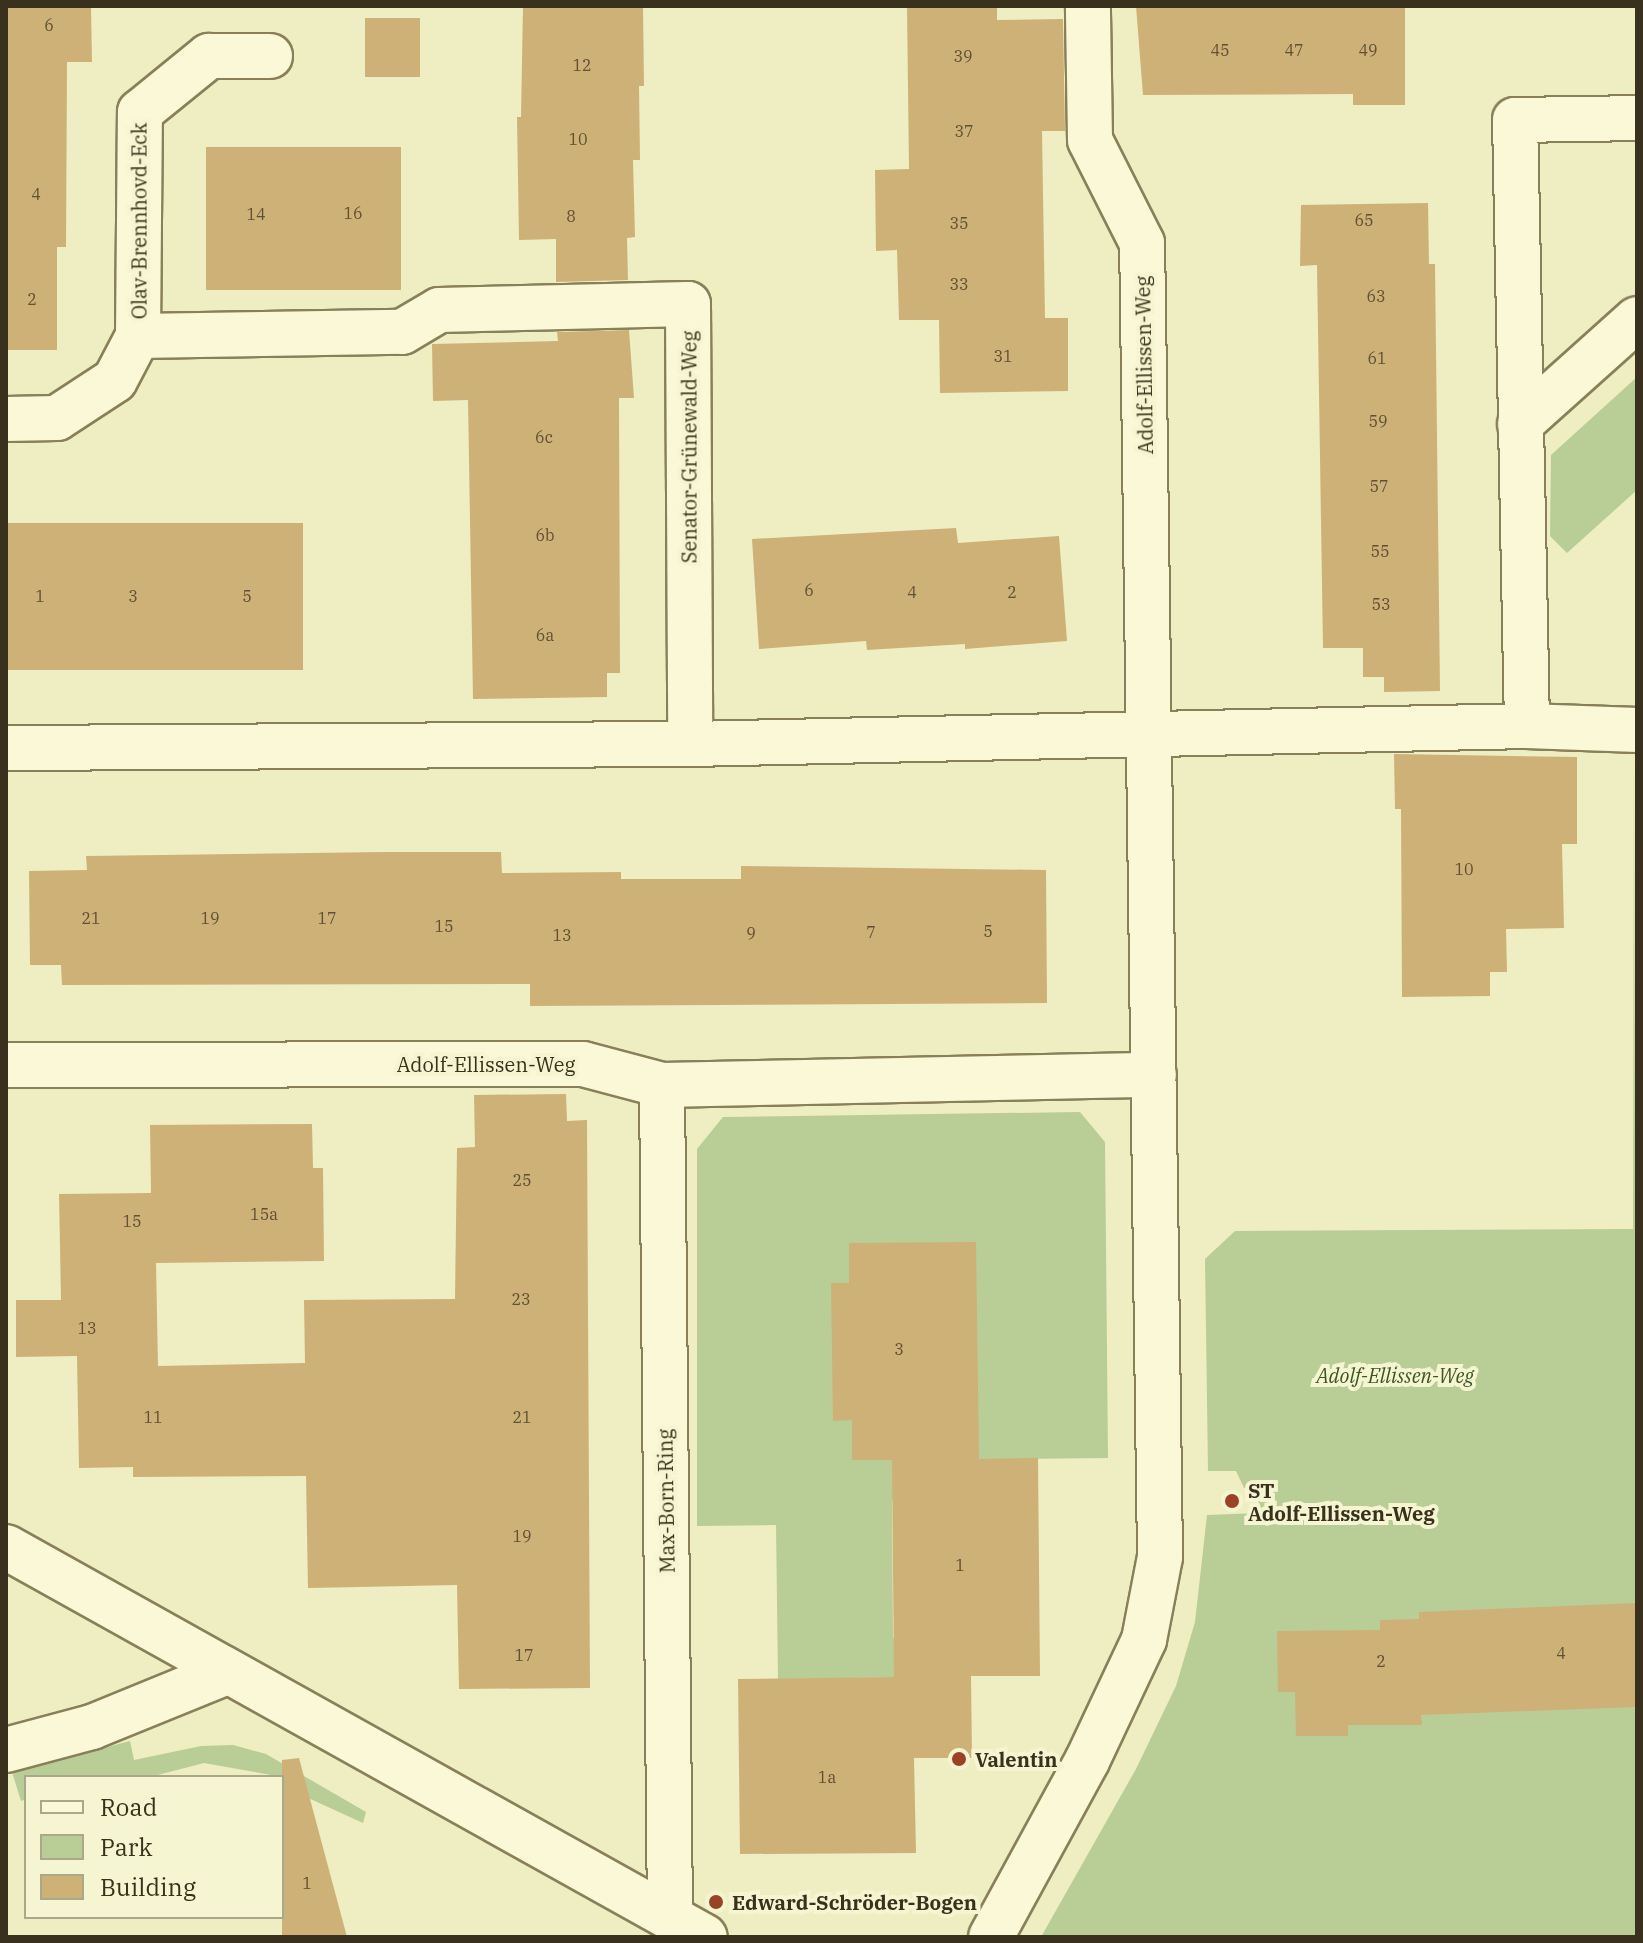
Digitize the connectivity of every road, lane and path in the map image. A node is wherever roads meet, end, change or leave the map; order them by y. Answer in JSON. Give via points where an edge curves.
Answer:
{"nodes":[{"id":1,"x":1088,"y":6,"type":"edge"},
{"id":2,"x":270,"y":56,"type":"dead end"},
{"id":3,"x":1637,"y":118,"type":"edge"},
{"id":4,"x":439,"y":310,"type":"joint"},
{"id":5,"x":1637,"y":319,"type":"edge"},
{"id":6,"x":138,"y":336,"type":"junction"},
{"id":7,"x":6,"y":419,"type":"edge"},
{"id":8,"x":1520,"y":424,"type":"junction"},
{"id":9,"x":1527,"y":726,"type":"junction"},
{"id":10,"x":1637,"y":730,"type":"edge"},
{"id":11,"x":1150,"y":736,"type":"junction"},
{"id":12,"x":690,"y":744,"type":"junction"},
{"id":13,"x":6,"y":748,"type":"edge"},
{"id":14,"x":6,"y":1065,"type":"edge"},
{"id":15,"x":1154,"y":1075,"type":"junction"},
{"id":16,"x":662,"y":1085,"type":"junction"},
{"id":17,"x":6,"y":1547,"type":"edge"},
{"id":18,"x":227,"y":1672,"type":"junction"},
{"id":19,"x":6,"y":1750,"type":"edge"},
{"id":20,"x":687,"y":1927,"type":"edge"},
{"id":21,"x":991,"y":1937,"type":"edge"}],
"edges":[{"from":1,"to":11,"type":"street","name":"Adolf-Ellissen-Weg","via":[[1090,140],[1142,243]]},
{"from":2,"to":6,"type":"street","name":"Olav-Brennhovd-Eck","via":[[209,56],[140,112]]},
{"from":3,"to":8,"type":"street","via":[[1515,120]]},
{"from":4,"to":6,"type":"street","name":"Olav-Brennhovd-Eck","via":[[402,332]]},
{"from":4,"to":12,"type":"street","name":"Senator-Grünewald-Weg","via":[[688,304]]},
{"from":5,"to":8,"type":"street"},
{"from":6,"to":7,"type":"street","name":"Olav-Brennhovd-Eck","via":[[115,380],[57,418]]},
{"from":8,"to":9,"type":"street"},
{"from":9,"to":10,"type":"street"},
{"from":9,"to":11,"type":"street"},
{"from":11,"to":12,"type":"street"},
{"from":11,"to":15,"type":"street","name":"Adolf-Ellissen-Weg"},
{"from":12,"to":13,"type":"street"},
{"from":14,"to":16,"type":"street","name":"Adolf-Ellissen-Weg","via":[[583,1064]]},
{"from":15,"to":16,"type":"street","name":"Adolf-Ellissen-Weg"},
{"from":15,"to":21,"type":"street","name":"Adolf-Ellissen-Weg","via":[[1160,1557],[1144,1640],[1087,1761]]},
{"from":16,"to":20,"type":"street","name":"Max-Born-Ring"},
{"from":17,"to":18,"type":"street","name":"Max-Born-Ring"},
{"from":18,"to":19,"type":"street","via":[[92,1727]]},
{"from":18,"to":20,"type":"street","name":"Max-Born-Ring"}]}
